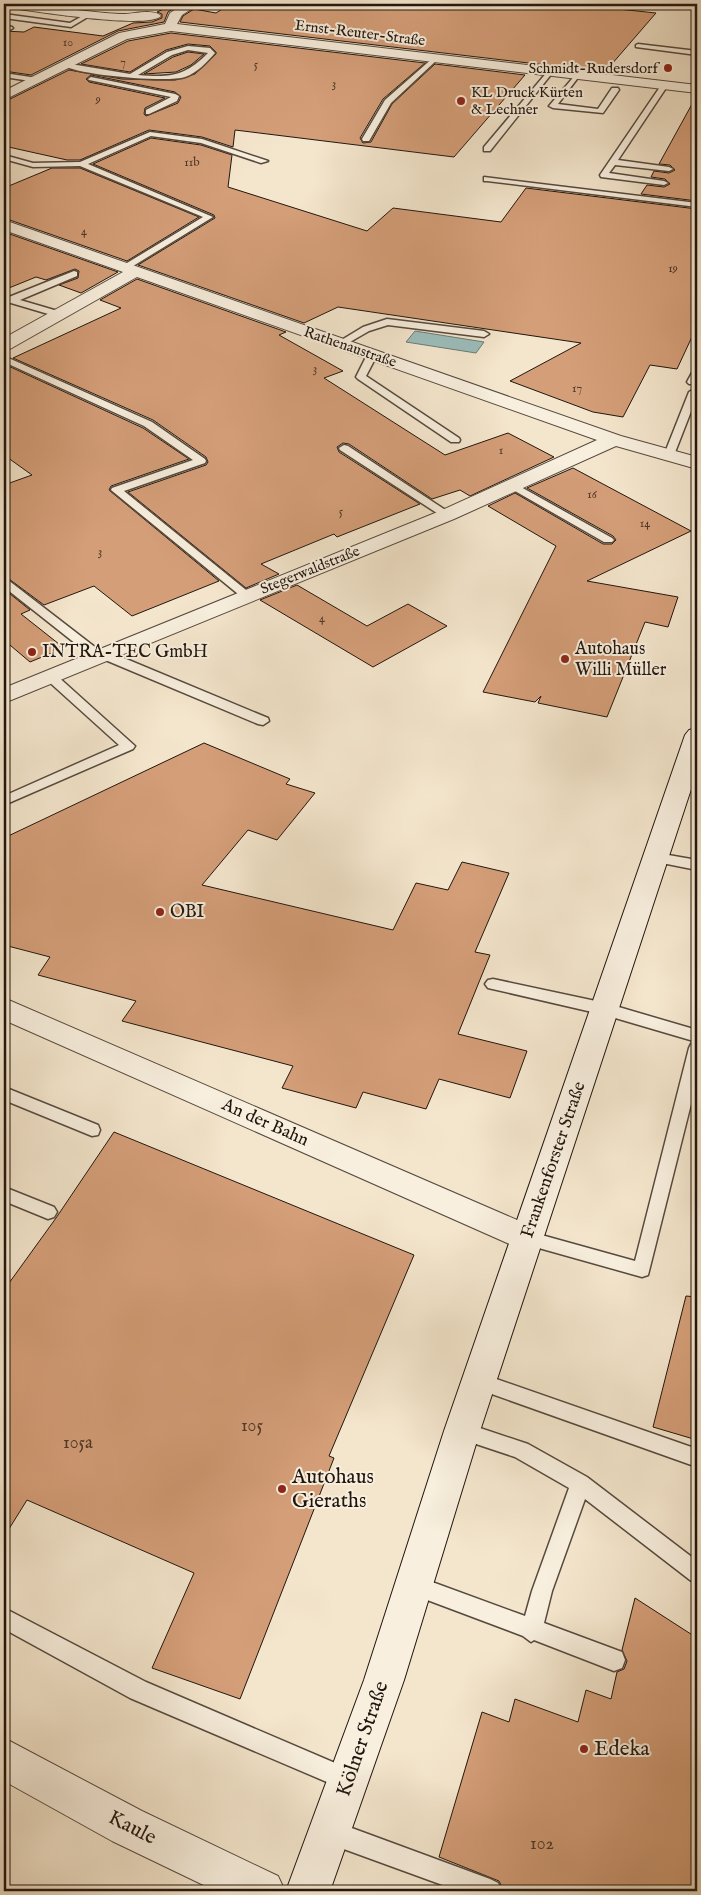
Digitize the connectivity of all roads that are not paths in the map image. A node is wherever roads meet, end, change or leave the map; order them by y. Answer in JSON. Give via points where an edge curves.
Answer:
{"nodes":[{"id":1,"x":4,"y":4,"type":"edge"},
{"id":2,"x":100,"y":4,"type":"edge"},
{"id":3,"x":193,"y":4,"type":"edge"},
{"id":4,"x":85,"y":8,"type":"edge"},
{"id":5,"x":4,"y":16,"type":"edge"},
{"id":6,"x":173,"y":21,"type":"junction"},
{"id":7,"x":638,"y":46,"type":"dead end"},
{"id":8,"x":697,"y":53,"type":"edge"},
{"id":9,"x":436,"y":58,"type":"junction"},
{"id":10,"x":60,"y":70,"type":"junction"},
{"id":11,"x":550,"y":72,"type":"junction"},
{"id":12,"x":4,"y":75,"type":"edge"},
{"id":13,"x":134,"y":75,"type":"junction"},
{"id":14,"x":577,"y":75,"type":"junction"},
{"id":15,"x":82,"y":77,"type":"dead end"},
{"id":16,"x":37,"y":80,"type":"junction"},
{"id":17,"x":664,"y":85,"type":"junction"},
{"id":18,"x":697,"y":89,"type":"edge"},
{"id":19,"x":615,"y":90,"type":"dead end"},
{"id":20,"x":4,"y":96,"type":"edge"},
{"id":21,"x":149,"y":112,"type":"dead end"},
{"id":22,"x":366,"y":139,"type":"dead end"},
{"id":23,"x":487,"y":149,"type":"dead end"},
{"id":24,"x":4,"y":157,"type":"edge"},
{"id":25,"x":264,"y":161,"type":"dead end"},
{"id":26,"x":613,"y":162,"type":"junction"},
{"id":27,"x":80,"y":164,"type":"junction"},
{"id":28,"x":669,"y":169,"type":"dead end"},
{"id":29,"x":487,"y":179,"type":"dead end"},
{"id":30,"x":664,"y":183,"type":"dead end"},
{"id":31,"x":697,"y":205,"type":"edge"},
{"id":32,"x":4,"y":225,"type":"edge"},
{"id":33,"x":130,"y":270,"type":"junction"},
{"id":34,"x":74,"y":274,"type":"dead end"},
{"id":35,"x":7,"y":301,"type":"edge"},
{"id":36,"x":58,"y":314,"type":"junction"},
{"id":37,"x":484,"y":334,"type":"dead end"},
{"id":38,"x":340,"y":344,"type":"junction"},
{"id":39,"x":4,"y":345,"type":"edge"},
{"id":40,"x":372,"y":355,"type":"junction"},
{"id":41,"x":4,"y":359,"type":"edge"},
{"id":42,"x":697,"y":371,"type":"edge"},
{"id":43,"x":455,"y":440,"type":"dead end"},
{"id":44,"x":614,"y":440,"type":"junction"},
{"id":45,"x":344,"y":448,"type":"dead end"},
{"id":46,"x":669,"y":455,"type":"junction"},
{"id":47,"x":697,"y":463,"type":"edge"},
{"id":48,"x":512,"y":485,"type":"junction"},
{"id":49,"x":447,"y":514,"type":"junction"},
{"id":50,"x":608,"y":540,"type":"dead end"},
{"id":51,"x":4,"y":582,"type":"edge"},
{"id":52,"x":247,"y":596,"type":"junction"},
{"id":53,"x":101,"y":655,"type":"junction"},
{"id":54,"x":50,"y":676,"type":"junction"},
{"id":55,"x":4,"y":696,"type":"edge"},
{"id":56,"x":263,"y":721,"type":"dead end"},
{"id":57,"x":697,"y":737,"type":"edge"},
{"id":58,"x":4,"y":801,"type":"edge"},
{"id":59,"x":657,"y":858,"type":"junction"},
{"id":60,"x":697,"y":865,"type":"edge"},
{"id":61,"x":492,"y":984,"type":"dead end"},
{"id":62,"x":605,"y":1009,"type":"junction"},
{"id":63,"x":7,"y":1013,"type":"edge"},
{"id":64,"x":697,"y":1036,"type":"edge"},
{"id":65,"x":697,"y":1048,"type":"edge"},
{"id":66,"x":4,"y":1093,"type":"edge"},
{"id":67,"x":92,"y":1130,"type":"dead end"},
{"id":68,"x":4,"y":1194,"type":"edge"},
{"id":69,"x":48,"y":1212,"type":"dead end"},
{"id":70,"x":527,"y":1238,"type":"junction"},
{"id":71,"x":479,"y":1381,"type":"junction"},
{"id":72,"x":462,"y":1431,"type":"junction"},
{"id":73,"x":697,"y":1458,"type":"edge"},
{"id":74,"x":580,"y":1484,"type":"junction"},
{"id":75,"x":697,"y":1573,"type":"edge"},
{"id":76,"x":413,"y":1585,"type":"junction"},
{"id":77,"x":4,"y":1618,"type":"edge"},
{"id":78,"x":531,"y":1631,"type":"junction"},
{"id":79,"x":614,"y":1660,"type":"dead end"},
{"id":80,"x":4,"y":1759,"type":"edge"},
{"id":81,"x":349,"y":1780,"type":"junction"},
{"id":82,"x":330,"y":1832,"type":"junction"},
{"id":83,"x":263,"y":1891,"type":"edge"},
{"id":84,"x":308,"y":1891,"type":"edge"},
{"id":85,"x":490,"y":1891,"type":"edge"}],
"edges":[{"from":1,"to":4,"type":"street","via":[[66,12]]},
{"from":2,"to":4,"type":"lane"},
{"from":3,"to":6,"type":"street"},
{"from":4,"to":5,"type":"lane","via":[[71,25]]},
{"from":4,"to":6,"type":"street","via":[[120,18]]},
{"from":6,"to":9,"type":"street","name":"Ernst-Reuter-Straße"},
{"from":6,"to":10,"type":"street","name":"Ernst-Reuter-Straße","via":[[123,36]]},
{"from":7,"to":8,"type":"lane"},
{"from":9,"to":11,"type":"street","name":"Ernst-Reuter-Straße"},
{"from":9,"to":22,"type":"lane","via":[[388,102]]},
{"from":10,"to":13,"type":"lane"},
{"from":10,"to":16,"type":"street","name":"Ernst-Reuter-Straße"},
{"from":11,"to":14,"type":"street","name":"Ernst-Reuter-Straße"},
{"from":11,"to":23,"type":"lane"},
{"from":12,"to":16,"type":"lane"},
{"from":13,"to":13,"type":"lane","via":[[169,79],[182,76],[212,53],[199,47],[185,47]]},
{"from":14,"to":17,"type":"street","name":"Ernst-Reuter-Straße"},
{"from":14,"to":19,"type":"lane","via":[[553,106],[600,111]]},
{"from":15,"to":21,"type":"lane","via":[[175,96]]},
{"from":16,"to":20,"type":"street","name":"Ernst-Reuter-Straße"},
{"from":17,"to":18,"type":"street","name":"Ernst-Reuter-Straße"},
{"from":17,"to":26,"type":"lane"},
{"from":24,"to":27,"type":"lane","via":[[33,165]]},
{"from":25,"to":27,"type":"lane","via":[[202,141],[150,134]]},
{"from":26,"to":28,"type":"lane"},
{"from":26,"to":30,"type":"lane","via":[[604,175]]},
{"from":27,"to":33,"type":"lane","via":[[209,217]]},
{"from":29,"to":31,"type":"lane"},
{"from":32,"to":33,"type":"street","name":"Rathenaustraße"},
{"from":33,"to":36,"type":"street"},
{"from":33,"to":38,"type":"street","name":"Rathenaustraße"},
{"from":34,"to":35,"type":"lane"},
{"from":35,"to":36,"type":"lane"},
{"from":36,"to":39,"type":"street"},
{"from":37,"to":38,"type":"lane","via":[[387,322],[366,329]]},
{"from":38,"to":40,"type":"street","name":"Rathenaustraße"},
{"from":40,"to":43,"type":"lane","via":[[361,377]]},
{"from":40,"to":44,"type":"street","name":"Rathenaustraße"},
{"from":41,"to":52,"type":"lane","via":[[148,424],[201,461],[116,490]]},
{"from":42,"to":46,"type":"lane"},
{"from":44,"to":46,"type":"street","name":"Rathenaustraße"},
{"from":44,"to":48,"type":"street","name":"Stegerwaldstraße"},
{"from":45,"to":49,"type":"lane"},
{"from":46,"to":47,"type":"street","name":"Rathenaustraße"},
{"from":48,"to":49,"type":"street","name":"Stegerwaldstraße"},
{"from":48,"to":50,"type":"lane"},
{"from":49,"to":52,"type":"street","name":"Stegerwaldstraße"},
{"from":51,"to":53,"type":"lane"},
{"from":52,"to":53,"type":"street","name":"Stegerwaldstraße"},
{"from":53,"to":54,"type":"street","name":"Stegerwaldstraße"},
{"from":53,"to":56,"type":"lane"},
{"from":54,"to":55,"type":"street","name":"Stegerwaldstraße"},
{"from":54,"to":58,"type":"lane","via":[[128,746]]},
{"from":57,"to":59,"type":"street","name":"Frankenforster Straße"},
{"from":59,"to":60,"type":"lane"},
{"from":59,"to":62,"type":"street","name":"Frankenforster Straße"},
{"from":61,"to":62,"type":"lane"},
{"from":62,"to":64,"type":"lane"},
{"from":62,"to":70,"type":"street","name":"Frankenforster Straße"},
{"from":63,"to":70,"type":"street","name":"An der Bahn"},
{"from":65,"to":70,"type":"lane","via":[[642,1270]]},
{"from":66,"to":67,"type":"lane"},
{"from":68,"to":69,"type":"lane"},
{"from":70,"to":71,"type":"street","name":"Frankenforster Straße"},
{"from":71,"to":72,"type":"street","name":"Frankenforster Straße"},
{"from":71,"to":73,"type":"lane"},
{"from":72,"to":74,"type":"lane","via":[[520,1450]]},
{"from":72,"to":76,"type":"street","name":"Frankenforster Straße"},
{"from":74,"to":75,"type":"lane"},
{"from":74,"to":78,"type":"lane"},
{"from":76,"to":78,"type":"lane"},
{"from":76,"to":81,"type":"street","name":"Kölner Straße"},
{"from":77,"to":81,"type":"lane","via":[[138,1690]]},
{"from":78,"to":79,"type":"lane"},
{"from":80,"to":83,"type":"street","name":"Kaule","via":[[127,1826]]},
{"from":81,"to":82,"type":"street","name":"Kölner Straße"},
{"from":82,"to":84,"type":"street","name":"Kölner Straße"},
{"from":82,"to":85,"type":"lane"}]}
